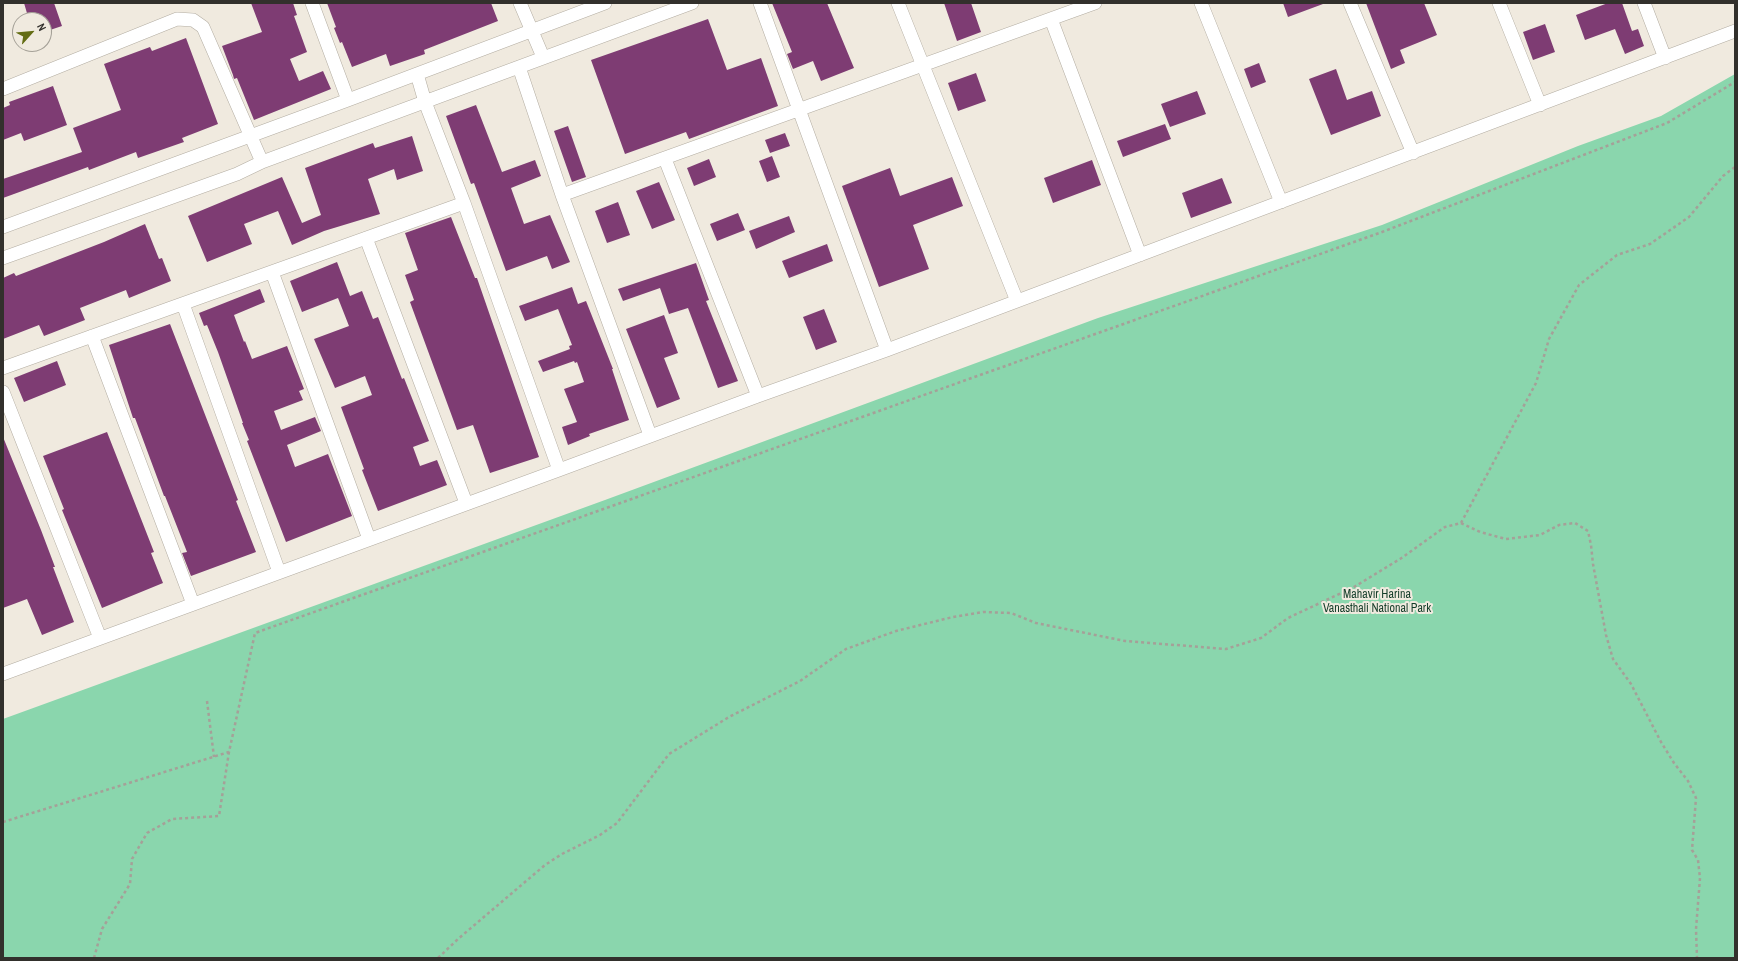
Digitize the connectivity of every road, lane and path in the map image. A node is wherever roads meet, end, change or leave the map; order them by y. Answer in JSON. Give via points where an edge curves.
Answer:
{"nodes":[{"id":1,"x":312,"y":3,"type":"edge"},
{"id":2,"x":520,"y":3,"type":"edge"},
{"id":3,"x":605,"y":3,"type":"edge"},
{"id":4,"x":692,"y":3,"type":"edge"},
{"id":5,"x":760,"y":3,"type":"edge"},
{"id":6,"x":898,"y":3,"type":"edge"},
{"id":7,"x":1095,"y":3,"type":"edge"},
{"id":8,"x":1201,"y":3,"type":"edge"},
{"id":9,"x":1350,"y":3,"type":"edge"},
{"id":10,"x":1498,"y":3,"type":"edge"},
{"id":11,"x":1644,"y":3,"type":"edge"},
{"id":12,"x":1051,"y":19,"type":"junction"},
{"id":13,"x":531,"y":30,"type":"junction"},
{"id":14,"x":1735,"y":31,"type":"edge"},
{"id":15,"x":543,"y":57,"type":"junction"},
{"id":16,"x":1665,"y":58,"type":"junction"},
{"id":17,"x":923,"y":65,"type":"junction"},
{"id":18,"x":519,"y":67,"type":"junction"},
{"id":19,"x":417,"y":74,"type":"junction"},
{"id":20,"x":1735,"y":82,"type":"edge"},
{"id":21,"x":3,"y":89,"type":"edge"},
{"id":22,"x":348,"y":100,"type":"junction"},
{"id":23,"x":426,"y":102,"type":"junction"},
{"id":24,"x":1540,"y":105,"type":"junction"},
{"id":25,"x":799,"y":110,"type":"junction"},
{"id":26,"x":250,"y":136,"type":"junction"},
{"id":27,"x":1413,"y":152,"type":"junction"},
{"id":28,"x":665,"y":159,"type":"junction"},
{"id":29,"x":262,"y":162,"type":"junction"},
{"id":30,"x":1735,"y":166,"type":"edge"},
{"id":31,"x":562,"y":195,"type":"junction"},
{"id":32,"x":1281,"y":202,"type":"junction"},
{"id":33,"x":464,"y":203,"type":"junction"},
{"id":34,"x":3,"y":227,"type":"edge"},
{"id":35,"x":366,"y":238,"type":"junction"},
{"id":36,"x":1140,"y":255,"type":"junction"},
{"id":37,"x":3,"y":258,"type":"edge"},
{"id":38,"x":272,"y":272,"type":"junction"},
{"id":39,"x":1018,"y":301,"type":"junction"},
{"id":40,"x":183,"y":304,"type":"junction"},
{"id":41,"x":92,"y":336,"type":"junction"},
{"id":42,"x":887,"y":350,"type":"junction"},
{"id":43,"x":3,"y":368,"type":"edge"},
{"id":44,"x":3,"y":392,"type":"edge"},
{"id":45,"x":758,"y":396,"type":"junction"},
{"id":46,"x":650,"y":435,"type":"junction"},
{"id":47,"x":559,"y":470,"type":"junction"},
{"id":48,"x":466,"y":503,"type":"junction"},
{"id":49,"x":1461,"y":523,"type":"junction"},
{"id":50,"x":369,"y":539,"type":"junction"},
{"id":51,"x":279,"y":572,"type":"junction"},
{"id":52,"x":193,"y":604,"type":"junction"},
{"id":53,"x":100,"y":638,"type":"junction"},
{"id":54,"x":3,"y":674,"type":"edge"},
{"id":55,"x":207,"y":702,"type":"dead end"},
{"id":56,"x":229,"y":752,"type":"junction"},
{"id":57,"x":214,"y":757,"type":"junction"},
{"id":58,"x":3,"y":822,"type":"edge"},
{"id":59,"x":94,"y":958,"type":"edge"},
{"id":60,"x":438,"y":958,"type":"edge"},
{"id":61,"x":1697,"y":958,"type":"edge"}],
"edges":[{"from":1,"to":22,"type":"street"},
{"from":2,"to":13,"type":"street"},
{"from":3,"to":13,"type":"street"},
{"from":4,"to":15,"type":"street"},
{"from":5,"to":25,"type":"street"},
{"from":6,"to":17,"type":"street"},
{"from":7,"to":12,"type":"street"},
{"from":8,"to":32,"type":"street"},
{"from":9,"to":27,"type":"street"},
{"from":10,"to":24,"type":"street"},
{"from":11,"to":16,"type":"street"},
{"from":12,"to":17,"type":"street"},
{"from":12,"to":36,"type":"street"},
{"from":13,"to":15,"type":"street"},
{"from":13,"to":19,"type":"street"},
{"from":14,"to":16,"type":"street"},
{"from":15,"to":18,"type":"street"},
{"from":16,"to":24,"type":"street"},
{"from":17,"to":25,"type":"street"},
{"from":17,"to":39,"type":"street"},
{"from":18,"to":23,"type":"street"},
{"from":18,"to":31,"type":"street"},
{"from":19,"to":22,"type":"street"},
{"from":19,"to":23,"type":"street"},
{"from":20,"to":56,"type":"path","via":[[1667,123],[1382,232],[255,633]]},
{"from":21,"to":26,"type":"street","via":[[177,19],[193,20],[203,27]]},
{"from":22,"to":26,"type":"street"},
{"from":23,"to":29,"type":"street"},
{"from":23,"to":33,"type":"street"},
{"from":24,"to":27,"type":"street"},
{"from":25,"to":28,"type":"street"},
{"from":25,"to":42,"type":"street"},
{"from":26,"to":29,"type":"street"},
{"from":26,"to":34,"type":"street"},
{"from":27,"to":32,"type":"street"},
{"from":28,"to":31,"type":"street"},
{"from":28,"to":45,"type":"street"},
{"from":29,"to":37,"type":"street"},
{"from":30,"to":49,"type":"path","via":[[1723,176],[1689,217],[1650,244],[1617,255],[1579,285],[1549,339],[1536,383]]},
{"from":31,"to":46,"type":"street"},
{"from":32,"to":36,"type":"street"},
{"from":33,"to":35,"type":"street"},
{"from":33,"to":47,"type":"street"},
{"from":35,"to":38,"type":"street"},
{"from":35,"to":48,"type":"street"},
{"from":36,"to":39,"type":"street"},
{"from":38,"to":40,"type":"street"},
{"from":38,"to":50,"type":"street"},
{"from":39,"to":42,"type":"street"},
{"from":40,"to":41,"type":"street"},
{"from":40,"to":51,"type":"street"},
{"from":41,"to":43,"type":"street"},
{"from":41,"to":52,"type":"street"},
{"from":42,"to":45,"type":"street"},
{"from":44,"to":53,"type":"street"},
{"from":45,"to":46,"type":"street"},
{"from":46,"to":47,"type":"street"},
{"from":47,"to":48,"type":"street"},
{"from":48,"to":50,"type":"street"},
{"from":49,"to":60,"type":"path","via":[[1445,527],[1354,587],[1288,618],[1260,638],[1226,648],[1125,641],[1036,623],[1012,613],[982,612],[896,631],[846,649],[800,681],[729,717],[669,754],[617,823],[545,865]]},
{"from":49,"to":61,"type":"path","via":[[1480,532],[1506,539],[1540,535],[1559,525],[1575,523],[1588,530],[1606,635],[1614,659],[1696,798],[1692,850],[1698,860],[1700,878],[1696,929]]},
{"from":50,"to":51,"type":"street"},
{"from":51,"to":52,"type":"street"},
{"from":52,"to":53,"type":"street"},
{"from":53,"to":54,"type":"street"},
{"from":55,"to":57,"type":"path"},
{"from":56,"to":57,"type":"path"},
{"from":56,"to":59,"type":"path","via":[[220,816],[172,819],[146,833],[132,859],[130,884],[102,929]]},
{"from":57,"to":58,"type":"path"}]}
